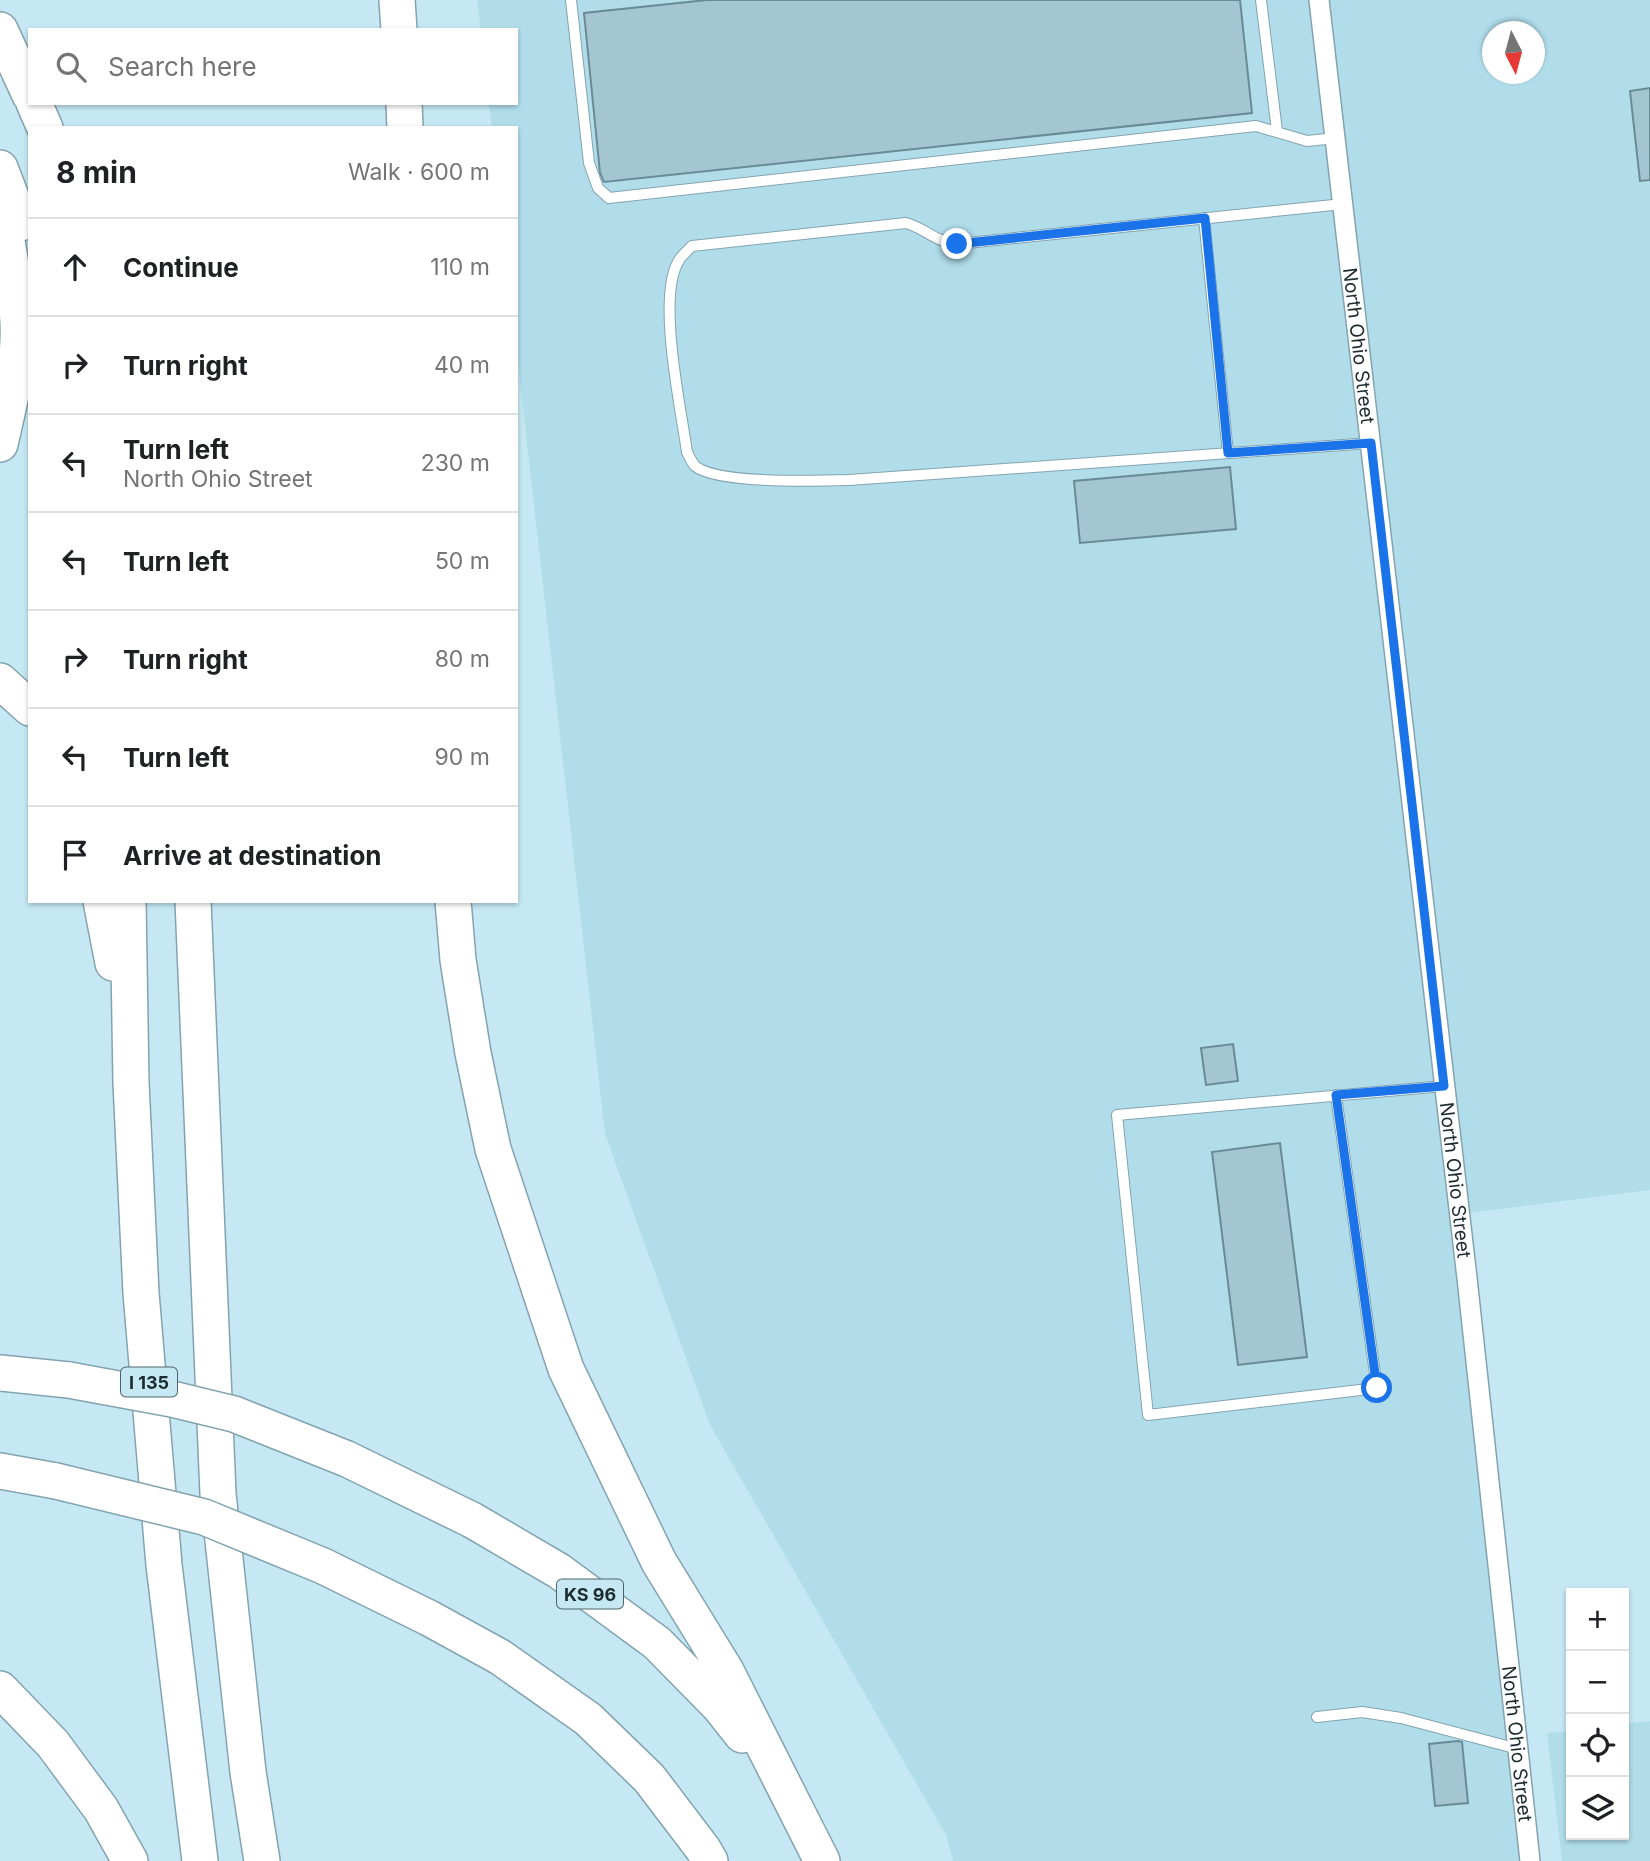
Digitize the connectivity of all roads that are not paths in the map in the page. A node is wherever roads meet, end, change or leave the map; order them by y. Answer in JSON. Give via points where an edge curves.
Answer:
{"nodes":[{"id":1,"x":397,"y":0,"type":"edge"},
{"id":2,"x":571,"y":0,"type":"edge"},
{"id":3,"x":1261,"y":0,"type":"edge"},
{"id":4,"x":1319,"y":0,"type":"edge"},
{"id":5,"x":399,"y":28,"type":"edge"},
{"id":6,"x":0,"y":30,"type":"edge"},
{"id":7,"x":28,"y":91,"type":"edge"},
{"id":8,"x":35,"y":105,"type":"edge"},
{"id":9,"x":404,"y":105,"type":"edge"},
{"id":10,"x":44,"y":126,"type":"edge"},
{"id":11,"x":405,"y":126,"type":"edge"},
{"id":12,"x":1277,"y":131,"type":"junction"},
{"id":13,"x":1336,"y":138,"type":"junction"},
{"id":14,"x":0,"y":168,"type":"edge"},
{"id":15,"x":0,"y":202,"type":"edge"},
{"id":16,"x":1344,"y":204,"type":"junction"},
{"id":17,"x":1205,"y":218,"type":"junction"},
{"id":18,"x":28,"y":242,"type":"edge"},
{"id":19,"x":1371,"y":443,"type":"junction"},
{"id":20,"x":0,"y":444,"type":"edge"},
{"id":21,"x":1228,"y":453,"type":"junction"},
{"id":22,"x":0,"y":681,"type":"edge"},
{"id":23,"x":28,"y":706,"type":"edge"},
{"id":24,"x":101,"y":903,"type":"edge"},
{"id":25,"x":128,"y":903,"type":"edge"},
{"id":26,"x":193,"y":903,"type":"edge"},
{"id":27,"x":453,"y":903,"type":"edge"},
{"id":28,"x":131,"y":1083,"type":"junction"},
{"id":29,"x":1444,"y":1086,"type":"junction"},
{"id":30,"x":1336,"y":1095,"type":"junction"},
{"id":31,"x":0,"y":1373,"type":"edge"},
{"id":32,"x":0,"y":1471,"type":"edge"},
{"id":33,"x":231,"y":1623,"type":"junction"},
{"id":34,"x":0,"y":1689,"type":"edge"},
{"id":35,"x":1317,"y":1717,"type":"dead end"},
{"id":36,"x":1518,"y":1749,"type":"junction"},
{"id":37,"x":785,"y":1791,"type":"junction"},
{"id":38,"x":130,"y":1861,"type":"edge"},
{"id":39,"x":200,"y":1861,"type":"edge"},
{"id":40,"x":262,"y":1861,"type":"edge"},
{"id":41,"x":284,"y":1861,"type":"edge"},
{"id":42,"x":710,"y":1861,"type":"edge"},
{"id":43,"x":822,"y":1861,"type":"edge"},
{"id":44,"x":1530,"y":1861,"type":"edge"}],
"edges":[{"from":1,"to":5,"type":"highway"},
{"from":2,"to":12,"type":"lane","via":[[589,163],[597,188],[610,198],[1256,126]]},
{"from":3,"to":12,"type":"lane"},
{"from":4,"to":13,"type":"street","name":"North Ohio Street"},
{"from":6,"to":7,"type":"highway"},
{"from":8,"to":10,"type":"highway"},
{"from":9,"to":11,"type":"highway"},
{"from":12,"to":13,"type":"lane","via":[[1307,141]]},
{"from":13,"to":16,"type":"street","name":"North Ohio Street"},
{"from":14,"to":18,"type":"highway"},
{"from":15,"to":20,"type":"highway","via":[[18,323],[14,385]]},
{"from":16,"to":17,"type":"lane"},
{"from":16,"to":19,"type":"street","name":"North Ohio Street"},
{"from":17,"to":21,"type":"lane"},
{"from":17,"to":21,"type":"lane","via":[[957,244],[941,242],[906,223],[692,246],[677,263],[669,319],[687,452],[695,466],[717,476],[849,480]]},
{"from":19,"to":21,"type":"lane"},
{"from":19,"to":29,"type":"street","name":"North Ohio Street"},
{"from":22,"to":23,"type":"highway"},
{"from":24,"to":28,"type":"highway"},
{"from":25,"to":28,"type":"highway","number":"I 135"},
{"from":26,"to":33,"type":"highway","via":[[218,1493]]},
{"from":27,"to":37,"type":"highway","via":[[457,960],[494,1149],[566,1369],[659,1562],[726,1671]]},
{"from":28,"to":39,"type":"highway","number":"I 135","via":[[141,1293],[164,1566]]},
{"from":29,"to":30,"type":"lane"},
{"from":29,"to":36,"type":"street","name":"North Ohio Street"},
{"from":30,"to":30,"type":"lane","via":[[1116,1115],[1148,1415],[1377,1388]]},
{"from":31,"to":37,"type":"highway","number":"KS 96","bridge":true,"via":[[69,1380],[234,1414],[347,1459],[472,1520],[559,1571],[657,1643],[719,1706]]},
{"from":32,"to":42,"type":"highway","bridge":true,"via":[[204,1517],[324,1566],[429,1618],[500,1657],[588,1719],[649,1778]]},
{"from":33,"to":40,"type":"highway"},
{"from":33,"to":41,"type":"highway"},
{"from":34,"to":38,"type":"highway","via":[[53,1744],[101,1809]]},
{"from":35,"to":36,"type":"lane","via":[[1362,1712],[1401,1718]]},
{"from":36,"to":44,"type":"street","name":"North Ohio Street"},
{"from":37,"to":43,"type":"highway","number":"KS 96"}]}
